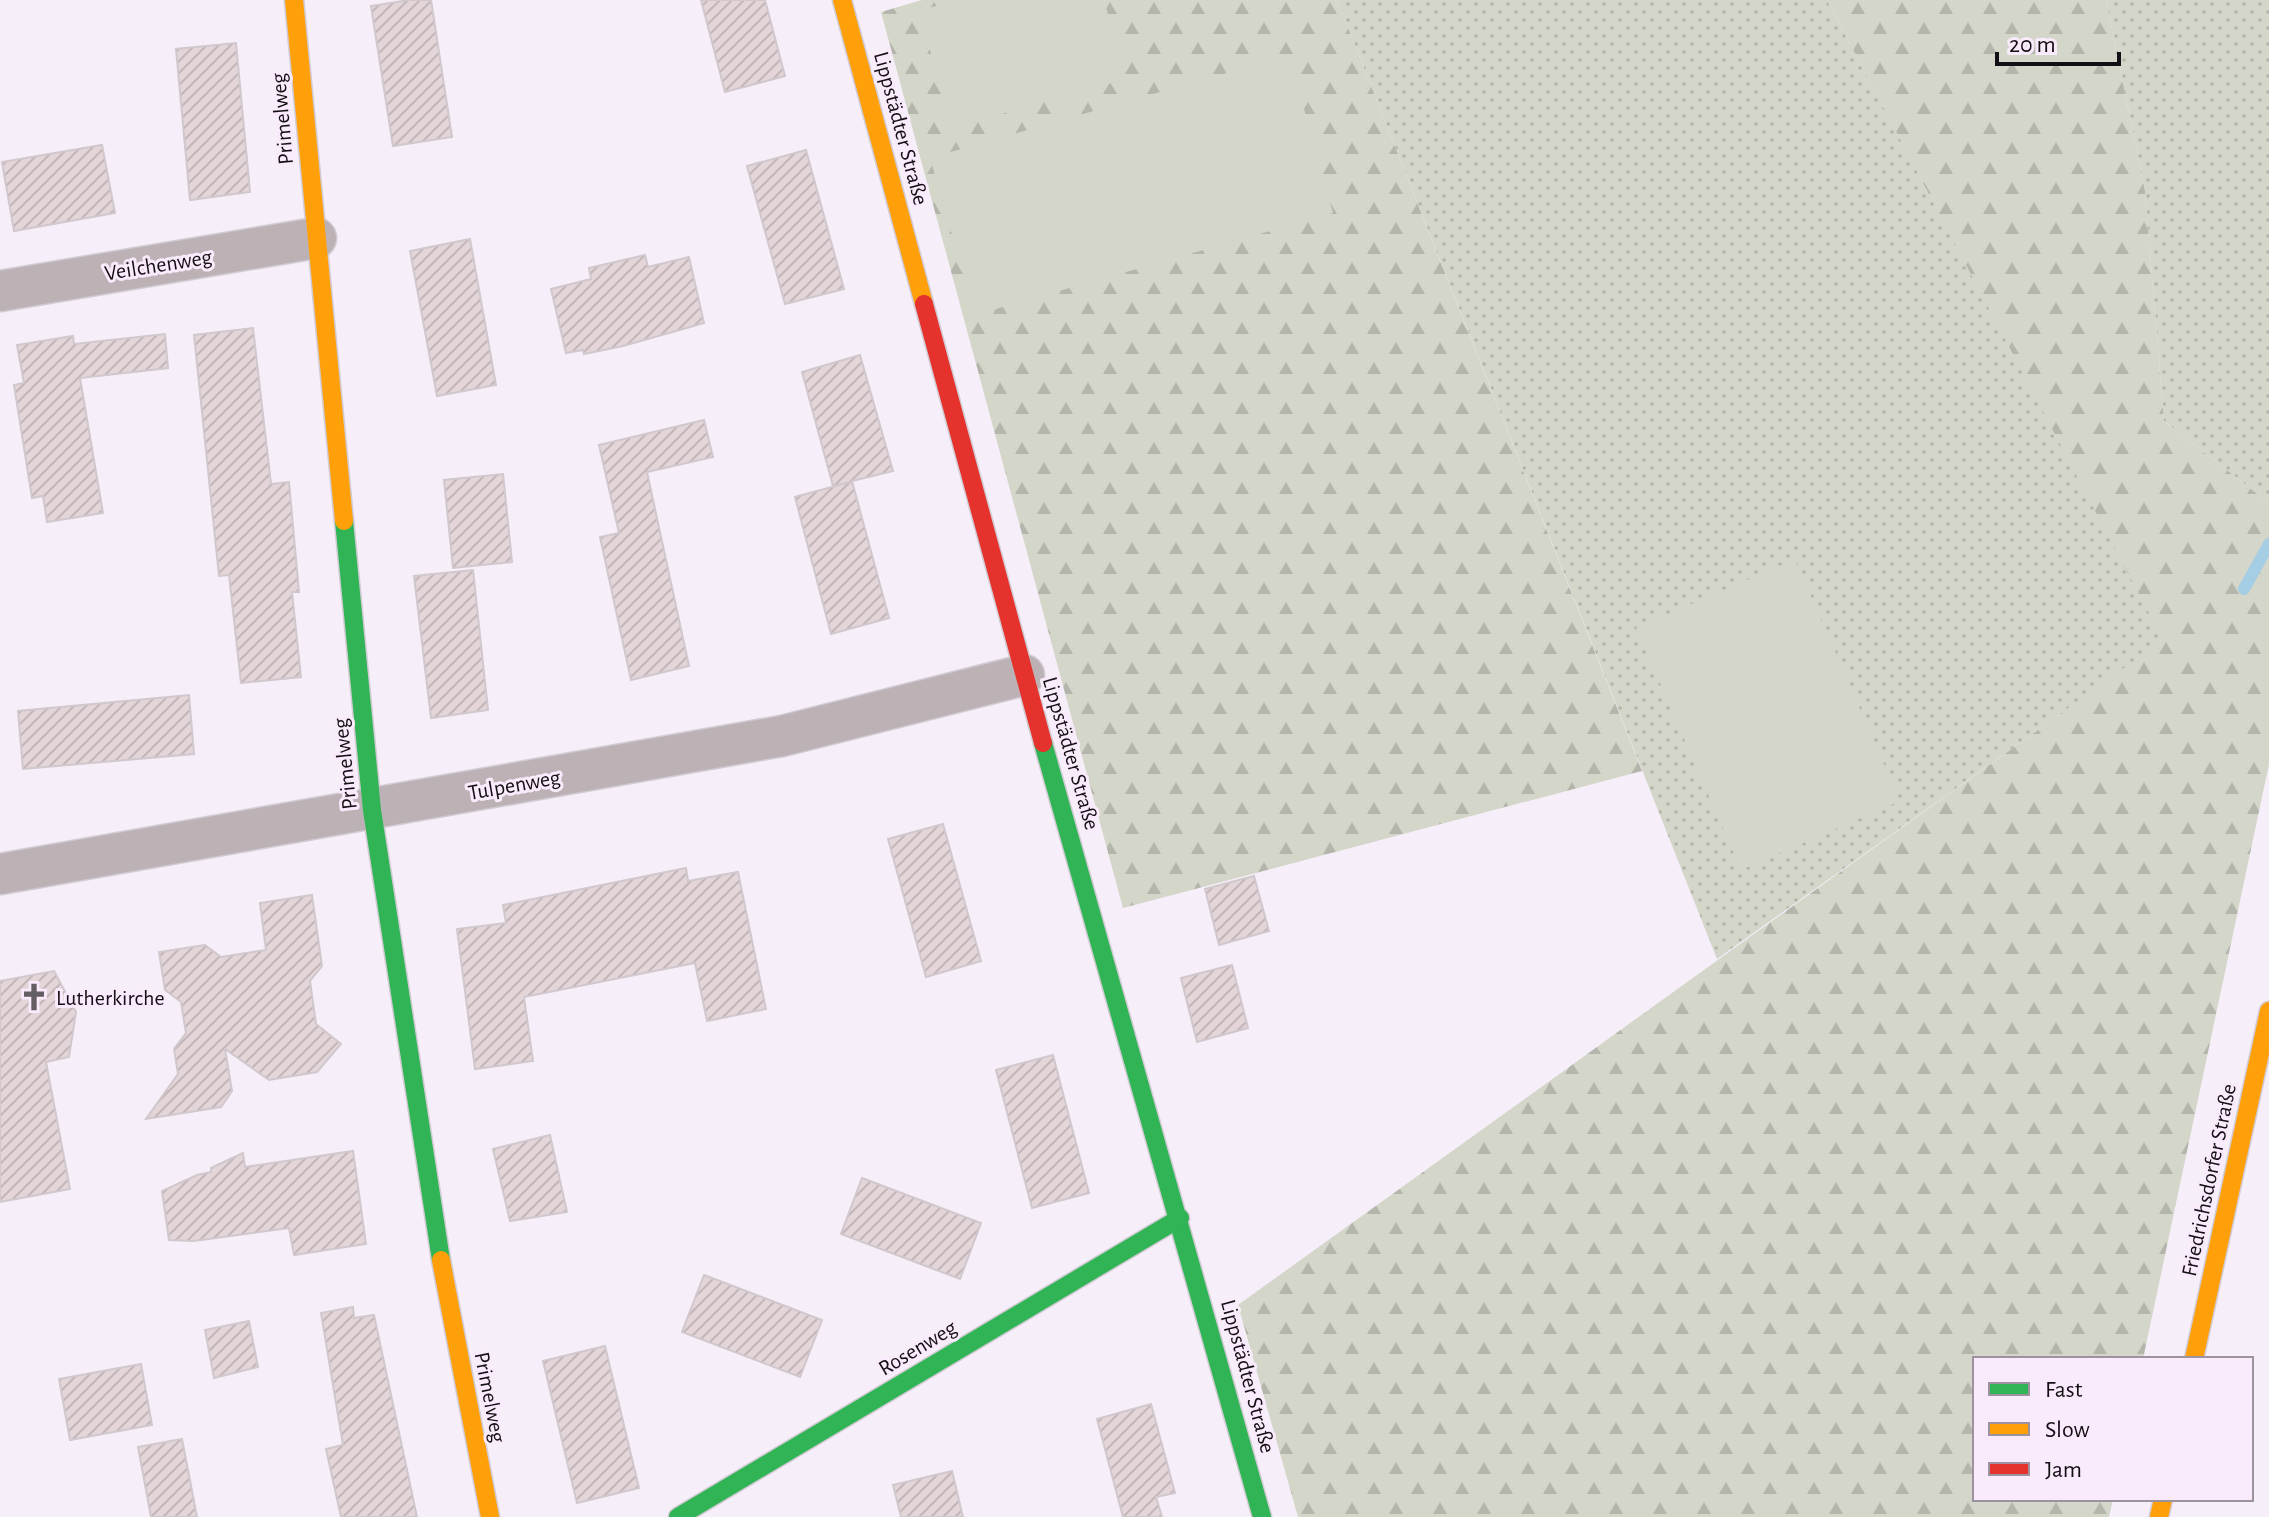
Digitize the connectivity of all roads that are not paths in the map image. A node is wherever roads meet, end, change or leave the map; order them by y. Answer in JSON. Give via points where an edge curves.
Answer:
{"nodes":[{"id":1,"x":294,"y":0,"type":"edge"},
{"id":2,"x":842,"y":0,"type":"edge"},
{"id":3,"x":316,"y":238,"type":"junction"},
{"id":4,"x":0,"y":291,"type":"edge"},
{"id":5,"x":1024,"y":675,"type":"junction"},
{"id":6,"x":372,"y":810,"type":"junction"},
{"id":7,"x":0,"y":874,"type":"edge"},
{"id":8,"x":2269,"y":1011,"type":"edge"},
{"id":9,"x":1180,"y":1218,"type":"junction"},
{"id":10,"x":2194,"y":1357,"type":"edge"},
{"id":11,"x":490,"y":1517,"type":"edge"},
{"id":12,"x":678,"y":1517,"type":"edge"},
{"id":13,"x":1262,"y":1517,"type":"edge"}],
"edges":[{"from":1,"to":3,"type":"street","name":"Primelweg"},
{"from":2,"to":5,"type":"street","name":"Lippstädter Straße"},
{"from":3,"to":4,"type":"street","name":"Veilchenweg"},
{"from":3,"to":6,"type":"street","name":"Primelweg"},
{"from":5,"to":6,"type":"street","name":"Tulpenweg","via":[[782,736]]},
{"from":5,"to":9,"type":"street","name":"Lippstädter Straße"},
{"from":6,"to":7,"type":"street","name":"Tulpenweg"},
{"from":6,"to":11,"type":"street","name":"Primelweg","via":[[445,1285]]},
{"from":8,"to":10,"type":"street","name":"Friedrichsdorfer Straße"},
{"from":9,"to":12,"type":"street","name":"Rosenweg"},
{"from":9,"to":13,"type":"street","name":"Lippstädter Straße"}]}
